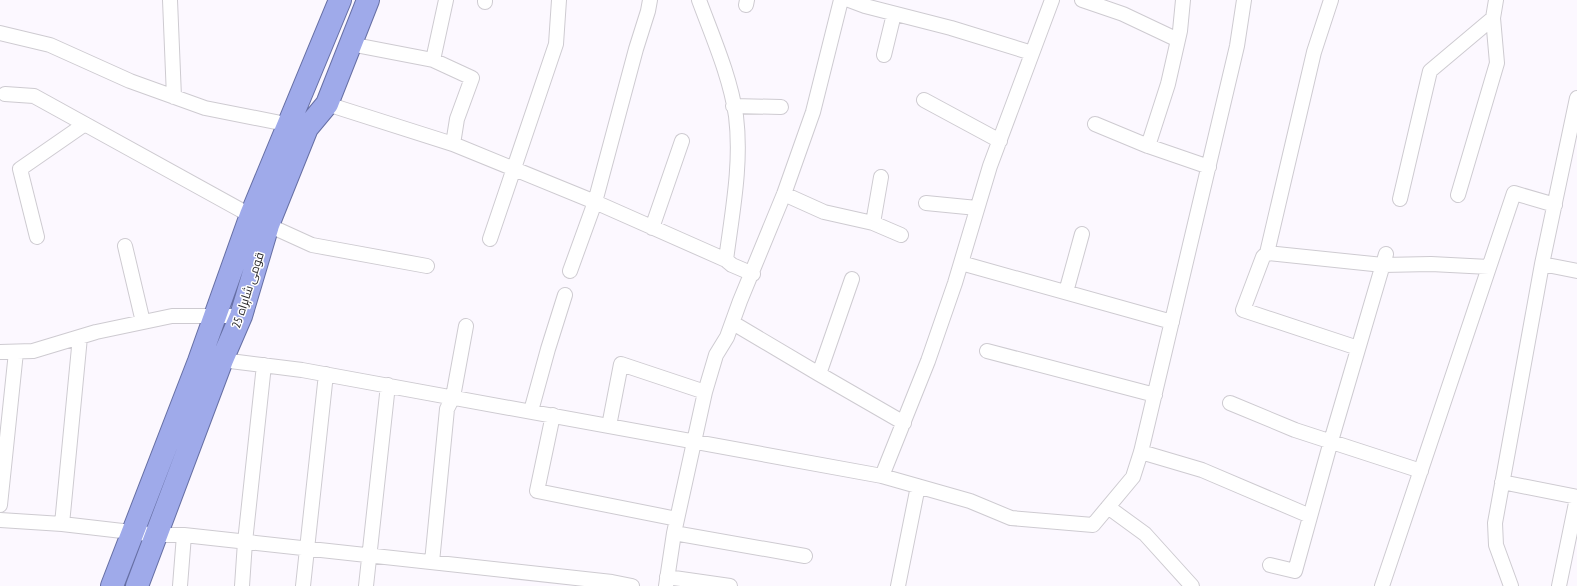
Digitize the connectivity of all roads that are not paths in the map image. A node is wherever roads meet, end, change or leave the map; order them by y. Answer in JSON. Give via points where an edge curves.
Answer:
{"nodes":[{"id":1,"x":170,"y":0,"type":"edge"},
{"id":2,"x":340,"y":0,"type":"edge"},
{"id":3,"x":368,"y":0,"type":"edge"},
{"id":4,"x":446,"y":0,"type":"edge"},
{"id":5,"x":559,"y":0,"type":"edge"},
{"id":6,"x":650,"y":0,"type":"edge"},
{"id":7,"x":699,"y":0,"type":"edge"},
{"id":8,"x":841,"y":0,"type":"edge"},
{"id":9,"x":849,"y":0,"type":"edge"},
{"id":10,"x":1052,"y":0,"type":"edge"},
{"id":11,"x":1082,"y":0,"type":"edge"},
{"id":12,"x":1183,"y":0,"type":"edge"},
{"id":13,"x":1244,"y":0,"type":"edge"},
{"id":14,"x":1331,"y":0,"type":"edge"},
{"id":15,"x":1496,"y":0,"type":"edge"},
{"id":16,"x":894,"y":14,"type":"junction"},
{"id":17,"x":1493,"y":18,"type":"junction"},
{"id":18,"x":0,"y":33,"type":"edge"},
{"id":19,"x":1178,"y":40,"type":"junction"},
{"id":20,"x":350,"y":44,"type":"junction"},
{"id":21,"x":1032,"y":53,"type":"junction"},
{"id":22,"x":884,"y":55,"type":"dead end"},
{"id":23,"x":433,"y":60,"type":"junction"},
{"id":24,"x":5,"y":94,"type":"dead end"},
{"id":25,"x":174,"y":96,"type":"junction"},
{"id":26,"x":1577,"y":98,"type":"edge"},
{"id":27,"x":924,"y":100,"type":"dead end"},
{"id":28,"x":327,"y":104,"type":"junction"},
{"id":29,"x":733,"y":106,"type":"junction"},
{"id":30,"x":781,"y":107,"type":"dead end"},
{"id":31,"x":84,"y":124,"type":"junction"},
{"id":32,"x":1095,"y":124,"type":"dead end"},
{"id":33,"x":298,"y":126,"type":"junction"},
{"id":34,"x":682,"y":141,"type":"dead end"},
{"id":35,"x":1000,"y":141,"type":"junction"},
{"id":36,"x":453,"y":144,"type":"junction"},
{"id":37,"x":1148,"y":146,"type":"junction"},
{"id":38,"x":1209,"y":167,"type":"junction"},
{"id":39,"x":514,"y":169,"type":"junction"},
{"id":40,"x":881,"y":177,"type":"dead end"},
{"id":41,"x":784,"y":194,"type":"junction"},
{"id":42,"x":1458,"y":196,"type":"dead end"},
{"id":43,"x":1400,"y":198,"type":"dead end"},
{"id":44,"x":595,"y":202,"type":"junction"},
{"id":45,"x":926,"y":203,"type":"dead end"},
{"id":46,"x":1555,"y":205,"type":"junction"},
{"id":47,"x":977,"y":208,"type":"junction"},
{"id":48,"x":260,"y":220,"type":"junction"},
{"id":49,"x":873,"y":223,"type":"junction"},
{"id":50,"x":652,"y":228,"type":"junction"},
{"id":51,"x":1082,"y":234,"type":"dead end"},
{"id":52,"x":901,"y":235,"type":"dead end"},
{"id":53,"x":37,"y":237,"type":"dead end"},
{"id":54,"x":490,"y":239,"type":"dead end"},
{"id":55,"x":125,"y":246,"type":"dead end"},
{"id":56,"x":1267,"y":253,"type":"junction"},
{"id":57,"x":726,"y":260,"type":"junction"},
{"id":58,"x":1385,"y":260,"type":"junction"},
{"id":59,"x":961,"y":263,"type":"junction"},
{"id":60,"x":1542,"y":264,"type":"junction"},
{"id":61,"x":427,"y":266,"type":"dead end"},
{"id":62,"x":1489,"y":268,"type":"junction"},
{"id":63,"x":570,"y":271,"type":"dead end"},
{"id":64,"x":1577,"y":271,"type":"edge"},
{"id":65,"x":753,"y":274,"type":"junction"},
{"id":66,"x":852,"y":279,"type":"dead end"},
{"id":67,"x":1066,"y":292,"type":"junction"},
{"id":68,"x":566,"y":295,"type":"dead end"},
{"id":69,"x":216,"y":316,"type":"junction"},
{"id":70,"x":241,"y":316,"type":"junction"},
{"id":71,"x":142,"y":322,"type":"junction"},
{"id":72,"x":1172,"y":322,"type":"junction"},
{"id":73,"x":733,"y":323,"type":"junction"},
{"id":74,"x":466,"y":326,"type":"dead end"},
{"id":75,"x":80,"y":337,"type":"junction"},
{"id":76,"x":1358,"y":348,"type":"junction"},
{"id":77,"x":987,"y":350,"type":"dead end"},
{"id":78,"x":0,"y":352,"type":"edge"},
{"id":79,"x":16,"y":352,"type":"junction"},
{"id":80,"x":222,"y":360,"type":"junction"},
{"id":81,"x":264,"y":366,"type":"junction"},
{"id":82,"x":326,"y":374,"type":"junction"},
{"id":83,"x":819,"y":374,"type":"junction"},
{"id":84,"x":388,"y":385,"type":"junction"},
{"id":85,"x":705,"y":392,"type":"junction"},
{"id":86,"x":1155,"y":394,"type":"junction"},
{"id":87,"x":453,"y":397,"type":"junction"},
{"id":88,"x":1230,"y":402,"type":"dead end"},
{"id":89,"x":531,"y":411,"type":"junction"},
{"id":90,"x":553,"y":415,"type":"junction"},
{"id":91,"x":904,"y":423,"type":"junction"},
{"id":92,"x":610,"y":426,"type":"junction"},
{"id":93,"x":695,"y":441,"type":"junction"},
{"id":94,"x":1331,"y":441,"type":"junction"},
{"id":95,"x":1141,"y":452,"type":"junction"},
{"id":96,"x":1421,"y":470,"type":"junction"},
{"id":97,"x":882,"y":476,"type":"junction"},
{"id":98,"x":1502,"y":482,"type":"junction"},
{"id":99,"x":918,"y":486,"type":"junction"},
{"id":100,"x":1577,"y":498,"type":"edge"},
{"id":101,"x":0,"y":506,"type":"edge"},
{"id":102,"x":1108,"y":507,"type":"junction"},
{"id":103,"x":1310,"y":516,"type":"junction"},
{"id":104,"x":0,"y":520,"type":"edge"},
{"id":105,"x":62,"y":524,"type":"junction"},
{"id":106,"x":676,"y":526,"type":"junction"},
{"id":107,"x":133,"y":532,"type":"junction"},
{"id":108,"x":157,"y":535,"type":"junction"},
{"id":109,"x":184,"y":535,"type":"junction"},
{"id":110,"x":245,"y":542,"type":"junction"},
{"id":111,"x":307,"y":548,"type":"junction"},
{"id":112,"x":368,"y":555,"type":"junction"},
{"id":113,"x":805,"y":556,"type":"dead end"},
{"id":114,"x":432,"y":562,"type":"junction"},
{"id":115,"x":1270,"y":565,"type":"dead end"},
{"id":116,"x":553,"y":581,"type":"edge"},
{"id":117,"x":667,"y":581,"type":"edge"},
{"id":118,"x":612,"y":584,"type":"edge"},
{"id":119,"x":112,"y":586,"type":"edge"},
{"id":120,"x":136,"y":586,"type":"edge"},
{"id":121,"x":180,"y":586,"type":"edge"},
{"id":122,"x":242,"y":586,"type":"edge"},
{"id":123,"x":303,"y":586,"type":"edge"},
{"id":124,"x":366,"y":586,"type":"edge"},
{"id":125,"x":632,"y":586,"type":"edge"},
{"id":126,"x":730,"y":586,"type":"edge"},
{"id":127,"x":898,"y":586,"type":"edge"},
{"id":128,"x":1192,"y":586,"type":"edge"},
{"id":129,"x":1382,"y":586,"type":"edge"},
{"id":130,"x":1511,"y":586,"type":"edge"},
{"id":131,"x":1559,"y":586,"type":"edge"}],
"edges":[{"from":1,"to":25,"type":"street"},
{"from":2,"to":33,"type":"highway","name":"قومی شاہراہ 25"},
{"from":3,"to":20,"type":"highway","name":"قومی شاہراہ 25"},
{"from":4,"to":23,"type":"street"},
{"from":5,"to":39,"type":"street","via":[[556,44]]},
{"from":6,"to":44,"type":"street"},
{"from":7,"to":29,"type":"street","via":[[727,76]]},
{"from":8,"to":41,"type":"street","via":[[813,112]]},
{"from":9,"to":16,"type":"street"},
{"from":10,"to":21,"type":"street"},
{"from":11,"to":19,"type":"street","via":[[1123,14]]},
{"from":12,"to":19,"type":"street"},
{"from":13,"to":38,"type":"street","via":[[1237,46]]},
{"from":14,"to":56,"type":"street","via":[[1314,52]]},
{"from":15,"to":17,"type":"street"},
{"from":16,"to":21,"type":"street","via":[[951,28]]},
{"from":16,"to":22,"type":"street"},
{"from":17,"to":42,"type":"street","via":[[1496,62]]},
{"from":17,"to":43,"type":"street","via":[[1430,71]]},
{"from":18,"to":25,"type":"street","via":[[50,45],[130,81]]},
{"from":19,"to":37,"type":"street","via":[[1168,84]]},
{"from":20,"to":23,"type":"street"},
{"from":20,"to":28,"type":"highway","name":"قومی شاہراہ 25"},
{"from":21,"to":35,"type":"street"},
{"from":23,"to":36,"type":"street","via":[[472,78],[458,119]]},
{"from":24,"to":31,"type":"street","via":[[34,96]]},
{"from":25,"to":33,"type":"street","via":[[205,108]]},
{"from":26,"to":46,"type":"street"},
{"from":27,"to":35,"type":"street"},
{"from":28,"to":33,"type":"highway","name":"قومی شاہراہ 25"},
{"from":28,"to":36,"type":"street"},
{"from":29,"to":30,"type":"street"},
{"from":29,"to":57,"type":"street","via":[[736,116],[738,172]]},
{"from":31,"to":48,"type":"street"},
{"from":31,"to":53,"type":"street","via":[[20,170]]},
{"from":32,"to":37,"type":"street"},
{"from":33,"to":48,"type":"highway","name":"قومی شاہراہ 25"},
{"from":34,"to":50,"type":"street"},
{"from":35,"to":47,"type":"street"},
{"from":36,"to":39,"type":"street"},
{"from":37,"to":38,"type":"street"},
{"from":38,"to":72,"type":"street"},
{"from":39,"to":44,"type":"street"},
{"from":39,"to":54,"type":"street"},
{"from":40,"to":49,"type":"street"},
{"from":41,"to":49,"type":"street","via":[[824,212]]},
{"from":41,"to":65,"type":"street"},
{"from":44,"to":50,"type":"street"},
{"from":44,"to":63,"type":"street"},
{"from":45,"to":47,"type":"street"},
{"from":46,"to":60,"type":"street"},
{"from":46,"to":62,"type":"street","via":[[1514,193]]},
{"from":47,"to":59,"type":"street"},
{"from":48,"to":61,"type":"street","via":[[312,245]]},
{"from":48,"to":69,"type":"highway","name":"قومی شاہراہ 25"},
{"from":48,"to":70,"type":"highway","name":"قومی شاہراہ 25"},
{"from":49,"to":52,"type":"street"},
{"from":50,"to":57,"type":"street"},
{"from":51,"to":67,"type":"street"},
{"from":55,"to":71,"type":"street"},
{"from":56,"to":58,"type":"street"},
{"from":56,"to":76,"type":"street","via":[[1263,257],[1243,310]]},
{"from":57,"to":65,"type":"street"},
{"from":58,"to":62,"type":"street"},
{"from":58,"to":76,"type":"street"},
{"from":59,"to":67,"type":"street"},
{"from":59,"to":91,"type":"street"},
{"from":60,"to":64,"type":"street"},
{"from":60,"to":98,"type":"street"},
{"from":62,"to":96,"type":"street"},
{"from":65,"to":73,"type":"street"},
{"from":66,"to":83,"type":"street"},
{"from":67,"to":72,"type":"street"},
{"from":68,"to":89,"type":"street"},
{"from":69,"to":70,"type":"street"},
{"from":69,"to":71,"type":"street","via":[[172,316]]},
{"from":69,"to":107,"type":"highway","name":"قومی شاہراہ 25"},
{"from":70,"to":80,"type":"highway","name":"قومی شاہراہ 25"},
{"from":71,"to":75,"type":"street"},
{"from":72,"to":86,"type":"street"},
{"from":73,"to":83,"type":"street"},
{"from":73,"to":85,"type":"street","via":[[728,338],[716,355]]},
{"from":74,"to":87,"type":"street"},
{"from":75,"to":79,"type":"street","via":[[32,351]]},
{"from":75,"to":105,"type":"street"},
{"from":76,"to":94,"type":"street"},
{"from":77,"to":86,"type":"street"},
{"from":78,"to":79,"type":"street"},
{"from":79,"to":101,"type":"street"},
{"from":80,"to":81,"type":"street"},
{"from":80,"to":108,"type":"highway","name":"قومی شاہراہ 25"},
{"from":81,"to":82,"type":"street"},
{"from":81,"to":110,"type":"street"},
{"from":82,"to":84,"type":"street"},
{"from":82,"to":111,"type":"street"},
{"from":83,"to":91,"type":"street"},
{"from":84,"to":87,"type":"street"},
{"from":84,"to":112,"type":"street"},
{"from":85,"to":92,"type":"street","via":[[621,364]]},
{"from":85,"to":93,"type":"street"},
{"from":86,"to":95,"type":"street"},
{"from":87,"to":89,"type":"street"},
{"from":87,"to":114,"type":"street","via":[[447,409]]},
{"from":88,"to":94,"type":"street","via":[[1295,430]]},
{"from":89,"to":90,"type":"street"},
{"from":90,"to":92,"type":"street"},
{"from":90,"to":106,"type":"street","via":[[537,491]]},
{"from":91,"to":97,"type":"street"},
{"from":92,"to":93,"type":"street"},
{"from":93,"to":97,"type":"street"},
{"from":93,"to":106,"type":"street"},
{"from":94,"to":96,"type":"street"},
{"from":94,"to":103,"type":"street"},
{"from":95,"to":102,"type":"street","via":[[1133,477]]},
{"from":95,"to":103,"type":"street","via":[[1202,470]]},
{"from":96,"to":129,"type":"street"},
{"from":97,"to":99,"type":"street"},
{"from":98,"to":100,"type":"street"},
{"from":98,"to":130,"type":"street","via":[[1495,523],[1496,545]]},
{"from":99,"to":102,"type":"street","via":[[970,501],[1011,518],[1093,525]]},
{"from":99,"to":127,"type":"street"},
{"from":100,"to":131,"type":"street"},
{"from":102,"to":128,"type":"street","via":[[1145,534]]},
{"from":103,"to":115,"type":"street","via":[[1295,571]]},
{"from":104,"to":105,"type":"street"},
{"from":105,"to":107,"type":"street"},
{"from":106,"to":113,"type":"street"},
{"from":106,"to":117,"type":"street"},
{"from":107,"to":108,"type":"street"},
{"from":107,"to":119,"type":"highway","name":"قومی شاہراہ 25"},
{"from":108,"to":109,"type":"street"},
{"from":108,"to":120,"type":"highway","name":"قومی شاہراہ 25"},
{"from":109,"to":110,"type":"street"},
{"from":109,"to":121,"type":"street"},
{"from":110,"to":111,"type":"street"},
{"from":110,"to":122,"type":"street"},
{"from":111,"to":112,"type":"street"},
{"from":111,"to":123,"type":"street"},
{"from":112,"to":114,"type":"street"},
{"from":112,"to":124,"type":"street"},
{"from":114,"to":116,"type":"street"},
{"from":116,"to":118,"type":"street"},
{"from":117,"to":126,"type":"street"},
{"from":118,"to":125,"type":"street"}]}
